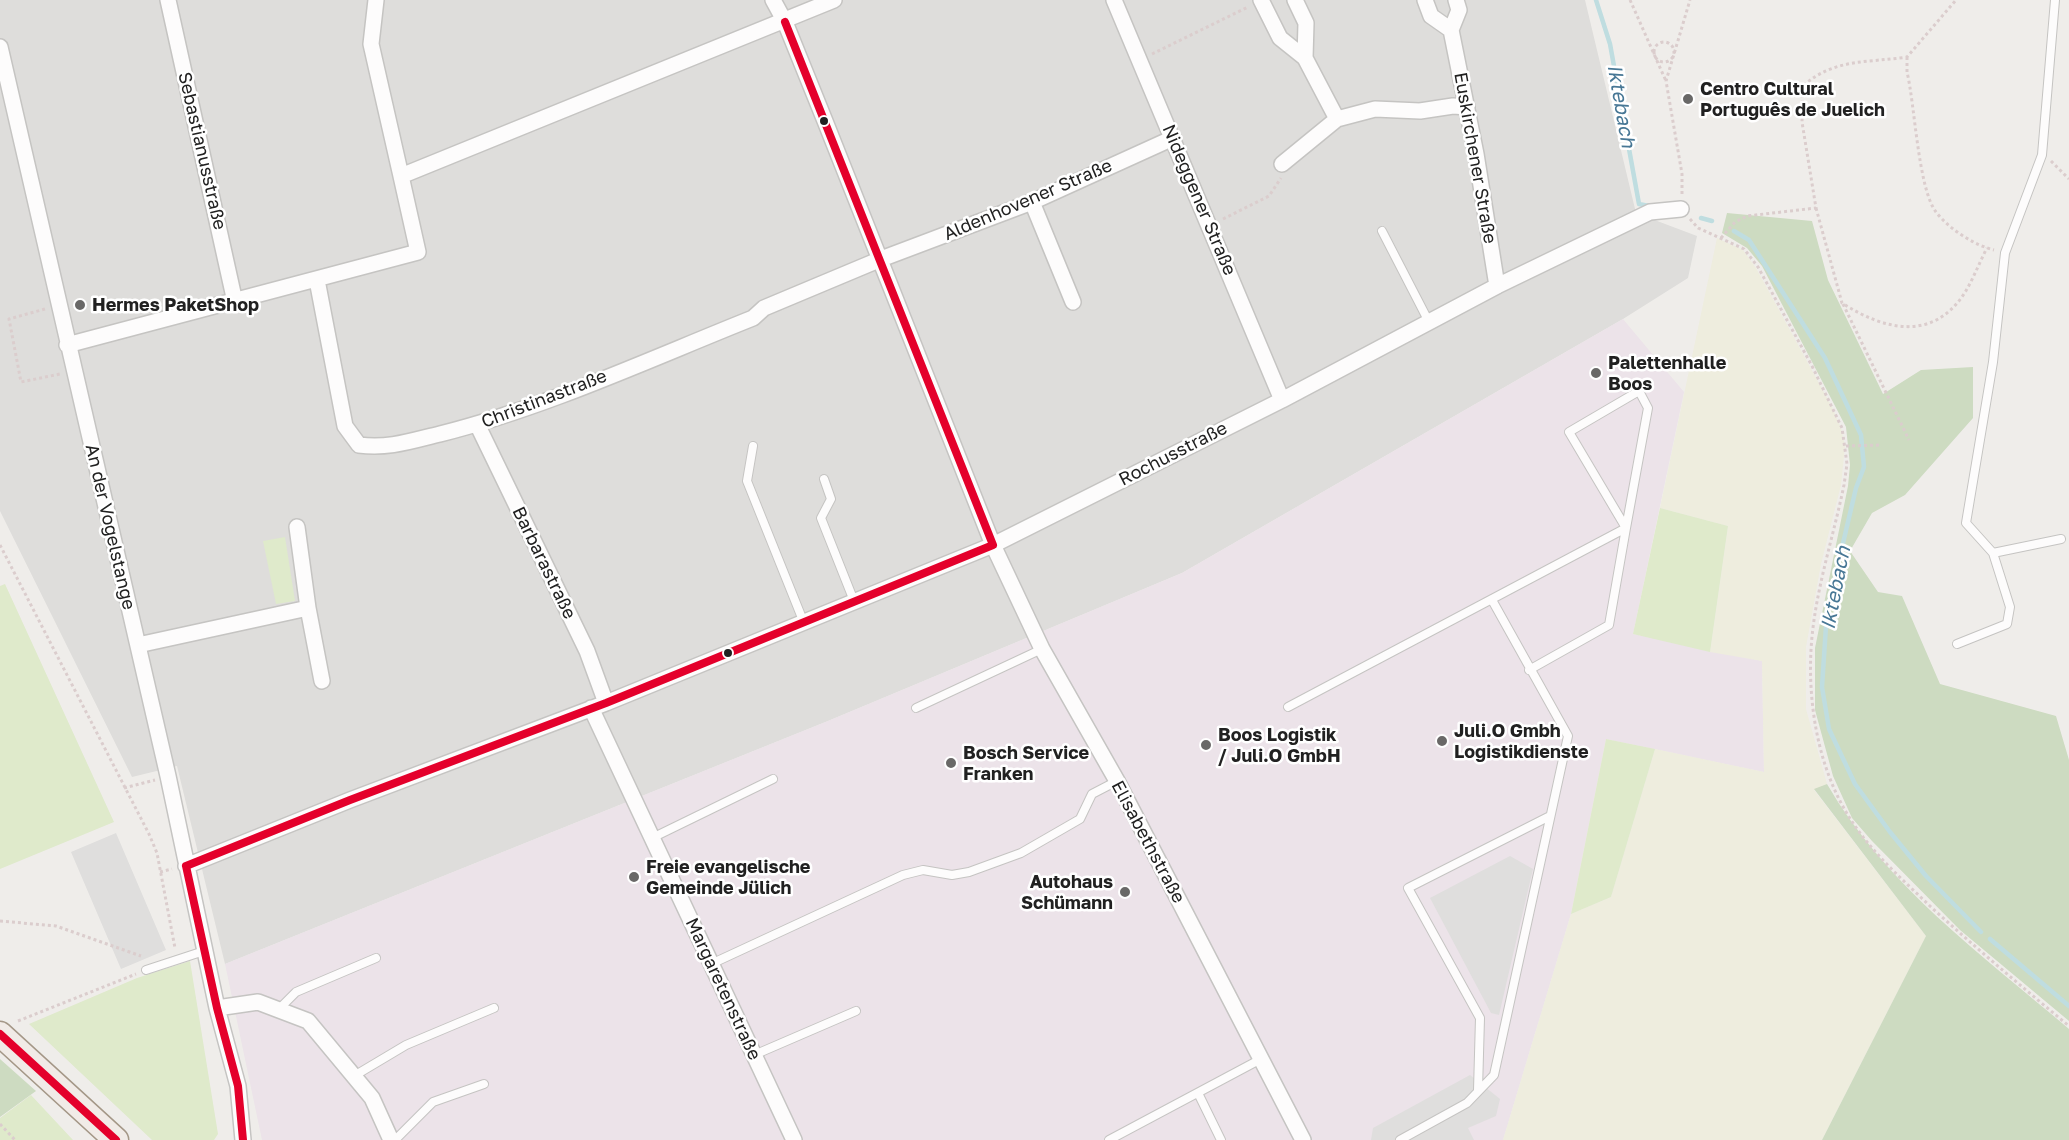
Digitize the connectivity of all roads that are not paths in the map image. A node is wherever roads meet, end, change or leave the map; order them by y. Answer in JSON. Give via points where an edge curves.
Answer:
{"nodes":[{"id":1,"x":168,"y":0,"type":"edge"},
{"id":2,"x":376,"y":0,"type":"edge"},
{"id":3,"x":773,"y":0,"type":"edge"},
{"id":4,"x":834,"y":0,"type":"edge"},
{"id":5,"x":1114,"y":0,"type":"edge"},
{"id":6,"x":1261,"y":0,"type":"edge"},
{"id":7,"x":1295,"y":0,"type":"edge"},
{"id":8,"x":1425,"y":0,"type":"edge"},
{"id":9,"x":1456,"y":0,"type":"edge"},
{"id":10,"x":2055,"y":0,"type":"edge"},
{"id":11,"x":785,"y":22,"type":"junction"},
{"id":12,"x":1451,"y":30,"type":"junction"},
{"id":13,"x":0,"y":47,"type":"edge"},
{"id":14,"x":1305,"y":58,"type":"junction"},
{"id":15,"x":5,"y":90,"type":"edge"},
{"id":16,"x":1467,"y":107,"type":"junction"},
{"id":17,"x":1337,"y":119,"type":"junction"},
{"id":18,"x":1173,"y":138,"type":"junction"},
{"id":19,"x":1282,"y":164,"type":"road end"},
{"id":20,"x":400,"y":176,"type":"junction"},
{"id":21,"x":1032,"y":202,"type":"junction"},
{"id":22,"x":1681,"y":209,"type":"road end"},
{"id":23,"x":1382,"y":231,"type":"dead end"},
{"id":24,"x":881,"y":259,"type":"junction"},
{"id":25,"x":317,"y":280,"type":"junction"},
{"id":26,"x":1497,"y":286,"type":"junction"},
{"id":27,"x":235,"y":302,"type":"junction"},
{"id":28,"x":1073,"y":302,"type":"dead end"},
{"id":29,"x":1429,"y":322,"type":"junction"},
{"id":30,"x":67,"y":345,"type":"junction"},
{"id":31,"x":1282,"y":400,"type":"junction"},
{"id":32,"x":477,"y":424,"type":"junction"},
{"id":33,"x":753,"y":446,"type":"dead end"},
{"id":34,"x":824,"y":479,"type":"dead end"},
{"id":35,"x":297,"y":527,"type":"dead end"},
{"id":36,"x":1626,"y":528,"type":"junction"},
{"id":37,"x":2061,"y":539,"type":"dead end"},
{"id":38,"x":993,"y":545,"type":"junction"},
{"id":39,"x":1993,"y":553,"type":"junction"},
{"id":40,"x":1492,"y":600,"type":"junction"},
{"id":41,"x":854,"y":601,"type":"junction"},
{"id":42,"x":308,"y":608,"type":"junction"},
{"id":43,"x":804,"y":623,"type":"junction"},
{"id":44,"x":1957,"y":644,"type":"dead end"},
{"id":45,"x":138,"y":645,"type":"junction"},
{"id":46,"x":1042,"y":649,"type":"junction"},
{"id":47,"x":1529,"y":670,"type":"junction"},
{"id":48,"x":322,"y":681,"type":"dead end"},
{"id":49,"x":599,"y":705,"type":"junction"},
{"id":50,"x":1288,"y":707,"type":"dead end"},
{"id":51,"x":916,"y":708,"type":"dead end"},
{"id":52,"x":773,"y":779,"type":"dead end"},
{"id":53,"x":1117,"y":781,"type":"junction"},
{"id":54,"x":1550,"y":816,"type":"junction"},
{"id":55,"x":652,"y":837,"type":"junction"},
{"id":56,"x":186,"y":866,"type":"junction"},
{"id":57,"x":204,"y":951,"type":"junction"},
{"id":58,"x":376,"y":958,"type":"dead end"},
{"id":59,"x":711,"y":964,"type":"junction"},
{"id":60,"x":146,"y":970,"type":"road end"},
{"id":61,"x":217,"y":1008,"type":"junction"},
{"id":62,"x":494,"y":1008,"type":"dead end"},
{"id":63,"x":278,"y":1010,"type":"junction"},
{"id":64,"x":856,"y":1011,"type":"dead end"},
{"id":65,"x":9,"y":1028,"type":"edge"},
{"id":66,"x":754,"y":1055,"type":"junction"},
{"id":67,"x":1261,"y":1059,"type":"junction"},
{"id":68,"x":354,"y":1076,"type":"junction"},
{"id":69,"x":484,"y":1084,"type":"dead end"},
{"id":70,"x":1478,"y":1090,"type":"junction"},
{"id":71,"x":1198,"y":1093,"type":"junction"},
{"id":72,"x":247,"y":1139,"type":"edge"},
{"id":73,"x":116,"y":1140,"type":"edge"},
{"id":74,"x":393,"y":1140,"type":"edge"},
{"id":75,"x":794,"y":1140,"type":"edge"},
{"id":76,"x":1109,"y":1140,"type":"edge"},
{"id":77,"x":1221,"y":1140,"type":"edge"},
{"id":78,"x":1303,"y":1140,"type":"edge"},
{"id":79,"x":1401,"y":1140,"type":"edge"}],
"edges":[{"from":1,"to":27,"type":"street","name":"Sebastianusstraße"},
{"from":2,"to":20,"type":"street","via":[[371,44]]},
{"from":3,"to":11,"type":"street","name":"Elisabethstraße"},
{"from":4,"to":11,"type":"street"},
{"from":5,"to":18,"type":"street","name":"Nideggener Straße"},
{"from":6,"to":14,"type":"street","via":[[1280,38]]},
{"from":7,"to":14,"type":"street","via":[[1306,23]]},
{"from":8,"to":12,"type":"street","via":[[1431,16]]},
{"from":9,"to":12,"type":"street","name":"Euskirchener Straße","via":[[1459,10]]},
{"from":10,"to":39,"type":"lane","via":[[2042,155],[2005,253],[1993,362],[1966,523]]},
{"from":11,"to":20,"type":"street"},
{"from":11,"to":24,"type":"street","name":"Elisabethstraße"},
{"from":12,"to":16,"type":"street","name":"Euskirchener Straße"},
{"from":13,"to":15,"type":"street","name":"An der Vogelstange"},
{"from":14,"to":17,"type":"street"},
{"from":15,"to":30,"type":"street","name":"An der Vogelstange"},
{"from":16,"to":17,"type":"street","via":[[1376,109]]},
{"from":16,"to":26,"type":"street","name":"Euskirchener Straße"},
{"from":17,"to":19,"type":"street"},
{"from":18,"to":21,"type":"street","name":"Aldenhovener Straße"},
{"from":18,"to":31,"type":"street","name":"Nideggener Straße"},
{"from":20,"to":25,"type":"street","via":[[418,252]]},
{"from":21,"to":24,"type":"street","name":"Aldenhovener Straße"},
{"from":21,"to":28,"type":"street"},
{"from":22,"to":26,"type":"street","name":"Rochusstraße","via":[[1650,212]]},
{"from":23,"to":29,"type":"lane"},
{"from":24,"to":32,"type":"street","name":"Christinastraße","via":[[764,308],[753,318]]},
{"from":24,"to":38,"type":"street","name":"Elisabethstraße"},
{"from":25,"to":27,"type":"street"},
{"from":25,"to":32,"type":"street","name":"Christinastraße","via":[[345,426],[359,445],[381,448]]},
{"from":26,"to":29,"type":"street","name":"Rochusstraße"},
{"from":27,"to":30,"type":"street"},
{"from":29,"to":31,"type":"street","name":"Rochusstraße"},
{"from":30,"to":45,"type":"street","name":"An der Vogelstange"},
{"from":31,"to":38,"type":"street","name":"Rochusstraße"},
{"from":32,"to":49,"type":"street","name":"Barbarastraße","via":[[587,651]]},
{"from":33,"to":43,"type":"lane","via":[[747,481]]},
{"from":34,"to":41,"type":"lane","via":[[831,499],[821,518]]},
{"from":35,"to":42,"type":"street"},
{"from":36,"to":36,"type":"lane","via":[[1569,432],[1639,391],[1648,408]]},
{"from":36,"to":40,"type":"lane"},
{"from":36,"to":47,"type":"lane","via":[[1609,625]]},
{"from":37,"to":39,"type":"lane"},
{"from":38,"to":41,"type":"street","name":"Rochusstraße"},
{"from":38,"to":46,"type":"street","name":"Elisabethstraße"},
{"from":39,"to":44,"type":"lane","via":[[2010,607],[2007,624]]},
{"from":40,"to":47,"type":"lane"},
{"from":40,"to":50,"type":"lane"},
{"from":41,"to":43,"type":"street","name":"Rochusstraße"},
{"from":42,"to":45,"type":"street"},
{"from":42,"to":48,"type":"street"},
{"from":43,"to":49,"type":"street","name":"Rochusstraße"},
{"from":45,"to":56,"type":"street","name":"An der Vogelstange"},
{"from":46,"to":51,"type":"lane"},
{"from":46,"to":53,"type":"street","name":"Elisabethstraße"},
{"from":47,"to":54,"type":"lane","via":[[1568,736]]},
{"from":49,"to":55,"type":"street","name":"Margaretenstraße"},
{"from":49,"to":56,"type":"street","name":"Rochusstraße"},
{"from":52,"to":55,"type":"lane"},
{"from":53,"to":59,"type":"lane","via":[[1092,794],[1080,819],[1021,853],[969,872],[952,875],[923,870],[903,875]]},
{"from":53,"to":67,"type":"street","name":"Elisabethstraße"},
{"from":54,"to":70,"type":"lane","via":[[1494,1075]]},
{"from":54,"to":70,"type":"lane","via":[[1408,888],[1480,1018]]},
{"from":55,"to":59,"type":"street","name":"Margaretenstraße"},
{"from":56,"to":57,"type":"street","name":"An der Vogelstange"},
{"from":57,"to":60,"type":"lane"},
{"from":57,"to":61,"type":"street","name":"An der Vogelstange"},
{"from":58,"to":63,"type":"lane","via":[[296,992]]},
{"from":59,"to":66,"type":"street","name":"Margaretenstraße"},
{"from":61,"to":63,"type":"street","via":[[258,1002]]},
{"from":61,"to":72,"type":"street","name":"An der Vogelstange","via":[[238,1086]]},
{"from":62,"to":68,"type":"lane","via":[[406,1045]]},
{"from":63,"to":68,"type":"street","via":[[308,1021]]},
{"from":64,"to":66,"type":"lane"},
{"from":65,"to":73,"type":"main road"},
{"from":66,"to":75,"type":"street","name":"Margaretenstraße"},
{"from":67,"to":71,"type":"lane"},
{"from":67,"to":78,"type":"street","name":"Elisabethstraße"},
{"from":68,"to":74,"type":"street","via":[[372,1098]]},
{"from":69,"to":74,"type":"lane","via":[[433,1102]]},
{"from":70,"to":79,"type":"lane","via":[[1467,1103]]},
{"from":71,"to":76,"type":"lane"},
{"from":71,"to":77,"type":"lane"}]}
